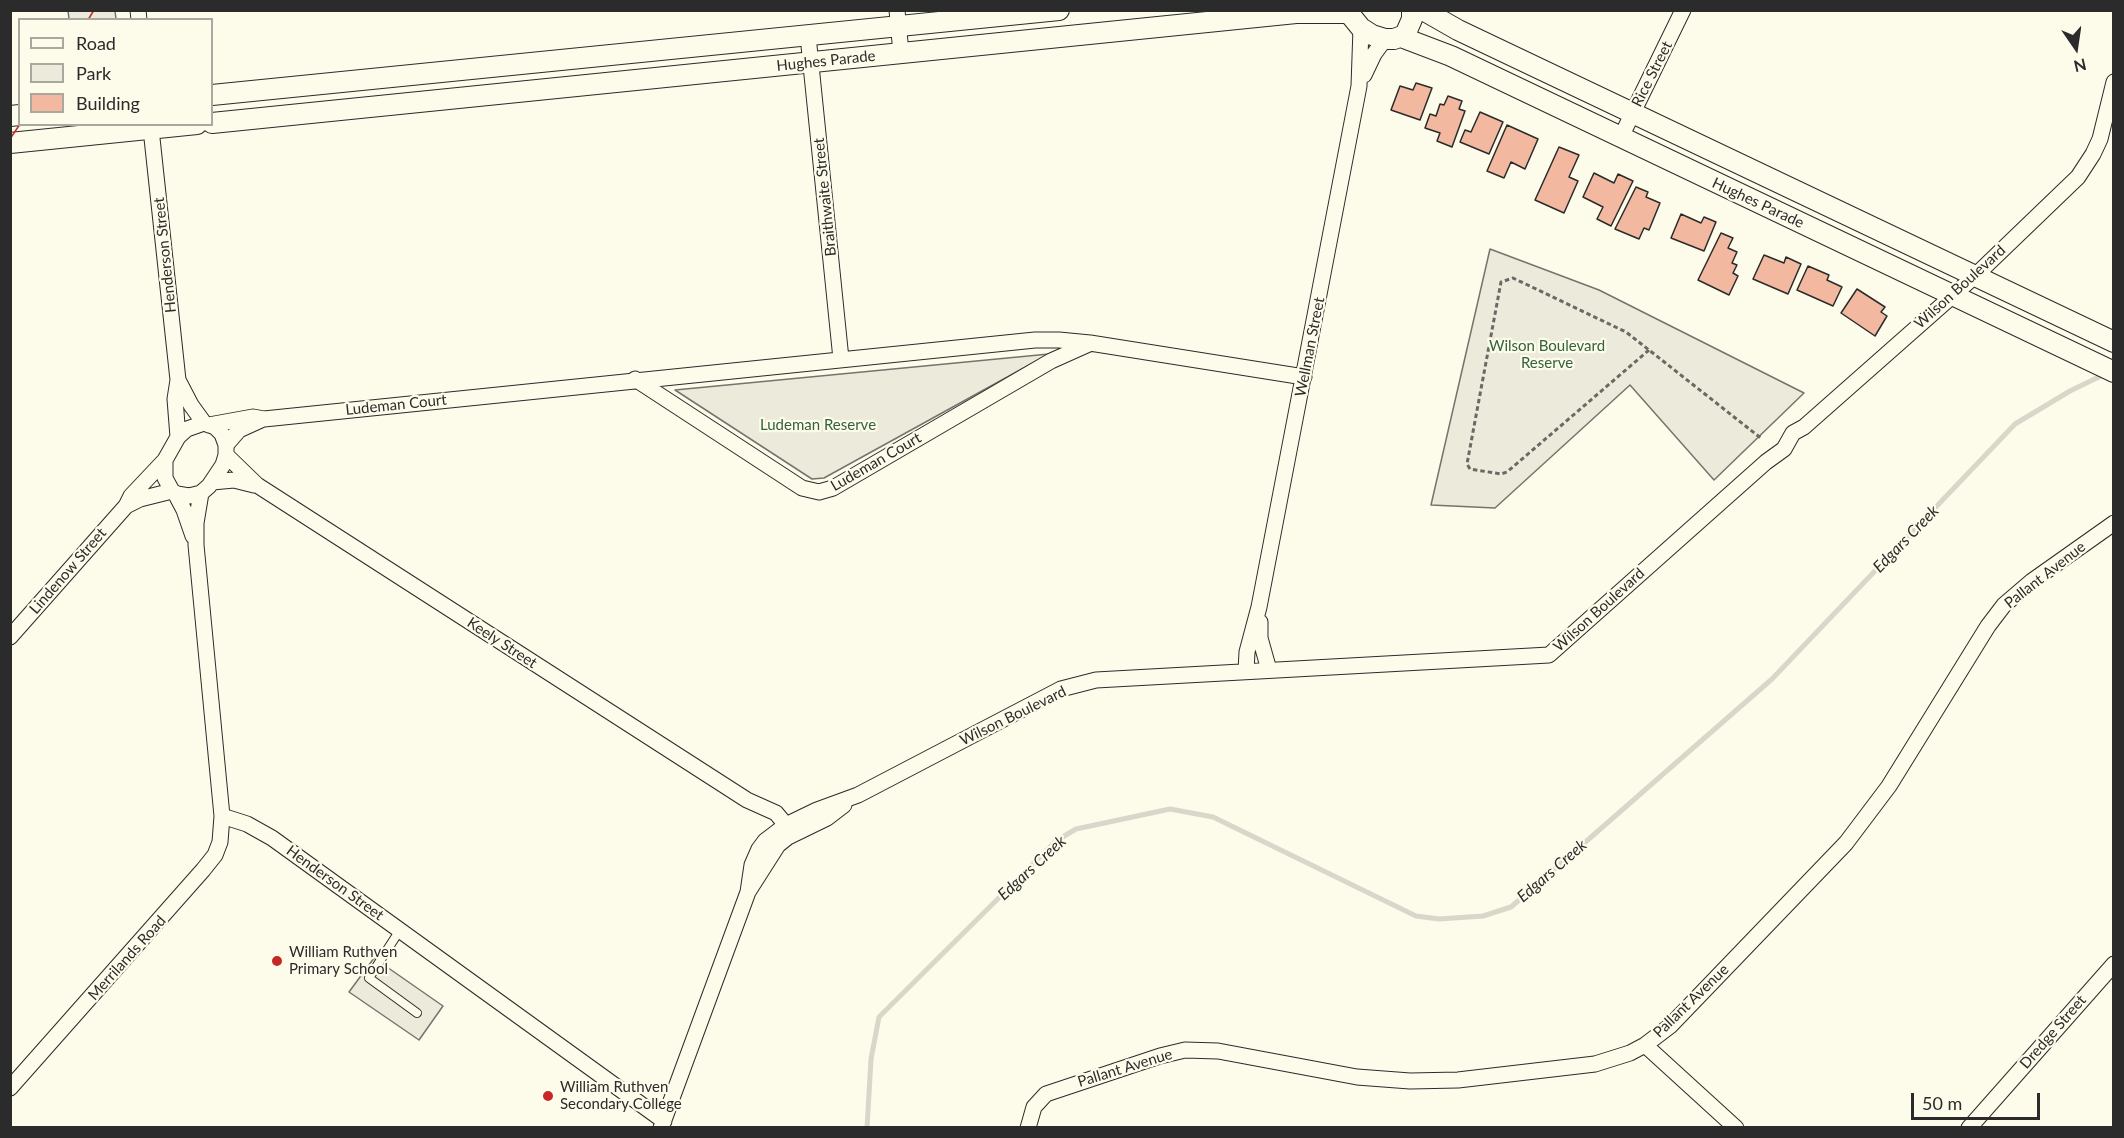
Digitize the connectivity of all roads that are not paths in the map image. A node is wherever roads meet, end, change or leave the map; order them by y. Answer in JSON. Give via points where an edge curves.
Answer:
{"nodes":[{"id":1,"x":1059,"y":10,"type":"edge"},
{"id":2,"x":1412,"y":10,"type":"edge"},
{"id":3,"x":1423,"y":10,"type":"edge"},
{"id":4,"x":1683,"y":10,"type":"edge"},
{"id":5,"x":1354,"y":17,"type":"edge"},
{"id":6,"x":898,"y":19,"type":"edge"},
{"id":7,"x":808,"y":36,"type":"junction"},
{"id":8,"x":1393,"y":38,"type":"junction"},
{"id":9,"x":901,"y":53,"type":"junction"},
{"id":10,"x":811,"y":62,"type":"junction"},
{"id":11,"x":2114,"y":82,"type":"edge"},
{"id":12,"x":1359,"y":86,"type":"junction"},
{"id":13,"x":300,"y":87,"type":"junction"},
{"id":14,"x":213,"y":95,"type":"edge"},
{"id":15,"x":1632,"y":112,"type":"junction"},
{"id":16,"x":303,"y":114,"type":"junction"},
{"id":17,"x":213,"y":123,"type":"edge"},
{"id":18,"x":179,"y":126,"type":"edge"},
{"id":19,"x":151,"y":129,"type":"junction"},
{"id":20,"x":1621,"y":137,"type":"junction"},
{"id":21,"x":10,"y":143,"type":"edge"},
{"id":22,"x":1975,"y":276,"type":"junction"},
{"id":23,"x":1952,"y":296,"type":"junction"},
{"id":24,"x":2114,"y":342,"type":"edge"},
{"id":25,"x":1090,"y":343,"type":"junction"},
{"id":26,"x":841,"y":359,"type":"junction"},
{"id":27,"x":2114,"y":372,"type":"edge"},
{"id":28,"x":1304,"y":377,"type":"junction"},
{"id":29,"x":635,"y":379,"type":"junction"},
{"id":30,"x":178,"y":380,"type":"junction"},
{"id":31,"x":264,"y":419,"type":"junction"},
{"id":32,"x":206,"y":424,"type":"junction"},
{"id":33,"x":178,"y":437,"type":"junction"},
{"id":34,"x":226,"y":450,"type":"junction"},
{"id":35,"x":165,"y":460,"type":"junction"},
{"id":36,"x":212,"y":482,"type":"junction"},
{"id":37,"x":257,"y":485,"type":"junction"},
{"id":38,"x":173,"y":492,"type":"junction"},
{"id":39,"x":201,"y":493,"type":"junction"},
{"id":40,"x":126,"y":506,"type":"junction"},
{"id":41,"x":2114,"y":523,"type":"edge"},
{"id":42,"x":195,"y":545,"type":"junction"},
{"id":43,"x":1259,"y":607,"type":"junction"},
{"id":44,"x":10,"y":637,"type":"edge"},
{"id":45,"x":1269,"y":670,"type":"junction"},
{"id":46,"x":1246,"y":672,"type":"junction"},
{"id":47,"x":222,"y":816,"type":"junction"},
{"id":48,"x":784,"y":831,"type":"junction"},
{"id":49,"x":400,"y":930,"type":"junction"},
{"id":50,"x":2114,"y":964,"type":"edge"},
{"id":51,"x":417,"y":1013,"type":"dead end"},
{"id":52,"x":1645,"y":1045,"type":"junction"},
{"id":53,"x":10,"y":1088,"type":"edge"},
{"id":54,"x":662,"y":1124,"type":"edge"},
{"id":55,"x":1028,"y":1128,"type":"edge"},
{"id":56,"x":1736,"y":1128,"type":"edge"},
{"id":57,"x":1969,"y":1128,"type":"edge"}],
"edges":[{"from":1,"to":6,"type":"street","name":"Hughes Parade"},
{"from":2,"to":8,"type":"street","via":[[1408,29]]},
{"from":3,"to":15,"type":"street","name":"Hughes Parade"},
{"from":4,"to":15,"type":"street","name":"Rice Street"},
{"from":5,"to":8,"type":"street","name":"Hughes Parade","via":[[1372,35]]},
{"from":5,"to":9,"type":"street","name":"Hughes Parade","via":[[1296,13]]},
{"from":5,"to":12,"type":"street","name":"Wellman Street"},
{"from":6,"to":7,"type":"street","name":"Hughes Parade"},
{"from":6,"to":9,"type":"street"},
{"from":7,"to":10,"type":"street","name":"Braithwaite Street"},
{"from":7,"to":13,"type":"street","name":"Hughes Parade"},
{"from":8,"to":12,"type":"street","name":"Wellman Street","via":[[1374,54]]},
{"from":8,"to":20,"type":"street","name":"Hughes Parade","via":[[1451,56]]},
{"from":9,"to":10,"type":"street","name":"Hughes Parade"},
{"from":10,"to":16,"type":"street","name":"Hughes Parade"},
{"from":10,"to":26,"type":"street","name":"Braithwaite Street"},
{"from":11,"to":22,"type":"street","name":"Wilson Boulevard","via":[[2100,139],[2078,177]]},
{"from":12,"to":28,"type":"street","name":"Wellman Street"},
{"from":13,"to":14,"type":"street","name":"Hughes Parade"},
{"from":13,"to":16,"type":"street"},
{"from":15,"to":20,"type":"street","name":"Rice Street"},
{"from":15,"to":22,"type":"street","name":"Hughes Parade"},
{"from":16,"to":17,"type":"street","name":"Hughes Parade"},
{"from":18,"to":19,"type":"street"},
{"from":19,"to":21,"type":"street"},
{"from":19,"to":30,"type":"street","name":"Henderson Street"},
{"from":20,"to":23,"type":"street","name":"Hughes Parade"},
{"from":22,"to":23,"type":"street","name":"Wilson Boulevard"},
{"from":22,"to":24,"type":"street","name":"Hughes Parade"},
{"from":23,"to":27,"type":"street","name":"Hughes Parade"},
{"from":23,"to":45,"type":"street","name":"Wilson Boulevard","via":[[1793,433],[1784,449],[1549,655]]},
{"from":25,"to":26,"type":"street","name":"Ludeman Court","via":[[1035,340]]},
{"from":25,"to":28,"type":"street","name":"Ludeman Court"},
{"from":25,"to":29,"type":"street","name":"Ludeman Court","via":[[1051,361],[833,488],[819,492],[802,488]]},
{"from":26,"to":29,"type":"street","name":"Ludeman Court"},
{"from":28,"to":43,"type":"street","name":"Wellman Street"},
{"from":29,"to":31,"type":"street","name":"Ludeman Court"},
{"from":30,"to":32,"type":"street","name":"Henderson Street"},
{"from":30,"to":33,"type":"street","name":"Henderson Street"},
{"from":31,"to":32,"type":"street","name":"Ludeman Court","via":[[252,417]]},
{"from":31,"to":34,"type":"street","name":"Ludeman Court","via":[[240,430]]},
{"from":32,"to":33,"type":"street","via":[[187,429]]},
{"from":32,"to":34,"type":"street","via":[[222,434]]},
{"from":33,"to":35,"type":"street"},
{"from":34,"to":36,"type":"street"},
{"from":34,"to":37,"type":"street","name":"Keely Street"},
{"from":35,"to":38,"type":"street","via":[[163,472]]},
{"from":35,"to":40,"type":"street","name":"Lindenow Street"},
{"from":36,"to":37,"type":"street","name":"Keely Street","via":[[234,480]]},
{"from":36,"to":39,"type":"street"},
{"from":37,"to":48,"type":"street","name":"Keely Street","via":[[747,800],[776,813]]},
{"from":38,"to":39,"type":"street","via":[[189,496]]},
{"from":38,"to":40,"type":"street","name":"Lindenow Street"},
{"from":38,"to":42,"type":"street"},
{"from":39,"to":42,"type":"street"},
{"from":40,"to":44,"type":"street","name":"Lindenow Street"},
{"from":41,"to":52,"type":"street","name":"Pallant Avenue","via":[[2004,605],[1889,786],[1846,843],[1670,1026]]},
{"from":42,"to":47,"type":"street"},
{"from":43,"to":45,"type":"street","name":"Wellman Street","via":[[1260,638]]},
{"from":43,"to":46,"type":"street","name":"Wellman Street"},
{"from":45,"to":46,"type":"street","name":"Wilson Boulevard"},
{"from":46,"to":48,"type":"street","name":"Wilson Boulevard","via":[[1096,680],[1062,689],[858,795],[827,818]]},
{"from":47,"to":49,"type":"street","name":"Henderson Street","via":[[272,838]]},
{"from":47,"to":53,"type":"street","name":"Merrilands Road","via":[[215,855]]},
{"from":48,"to":54,"type":"street","name":"Wilson Boulevard","via":[[748,892]]},
{"from":49,"to":51,"type":"lane","via":[[369,978]]},
{"from":49,"to":54,"type":"street","name":"Henderson Street"},
{"from":50,"to":57,"type":"street","name":"Dredge Street"},
{"from":52,"to":55,"type":"street","name":"Pallant Avenue","via":[[1595,1064],[1458,1080],[1410,1081],[1357,1077],[1218,1051],[1185,1050],[1046,1094],[1034,1107]]},
{"from":52,"to":56,"type":"street"}]}
